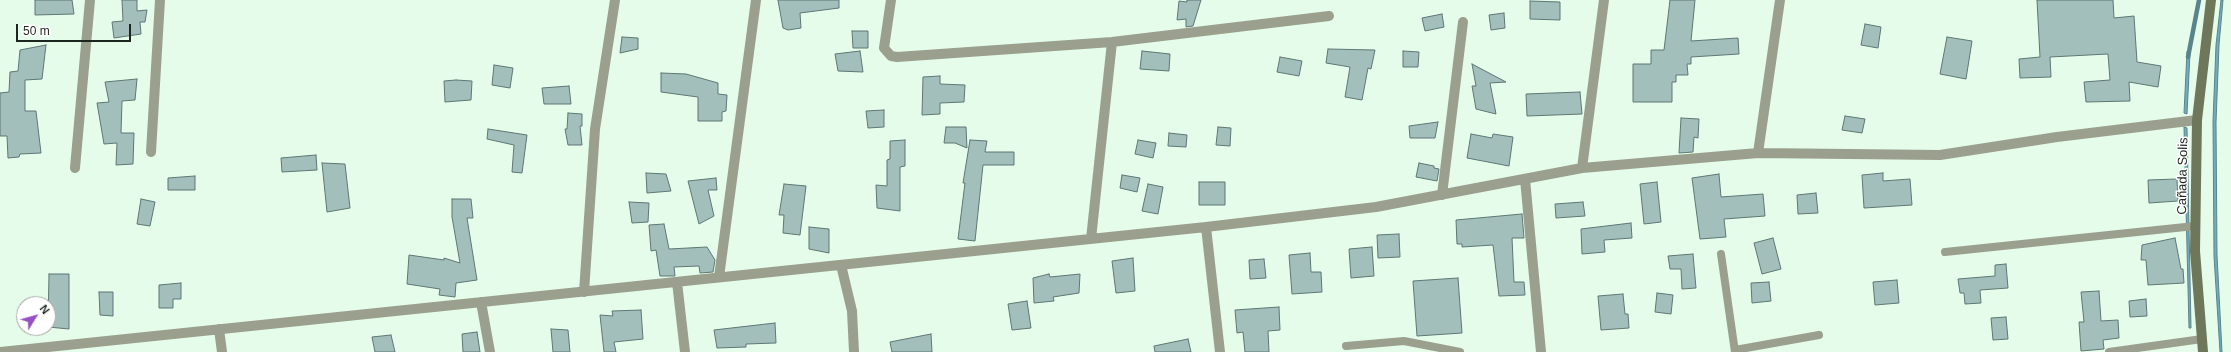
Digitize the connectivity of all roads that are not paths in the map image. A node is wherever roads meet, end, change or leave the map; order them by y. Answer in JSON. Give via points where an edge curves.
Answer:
{"nodes":[{"id":1,"x":90,"y":0,"type":"edge"},
{"id":2,"x":160,"y":0,"type":"edge"},
{"id":3,"x":615,"y":0,"type":"edge"},
{"id":4,"x":756,"y":0,"type":"edge"},
{"id":5,"x":892,"y":0,"type":"edge"},
{"id":6,"x":1604,"y":0,"type":"edge"},
{"id":7,"x":1780,"y":0,"type":"edge"},
{"id":8,"x":2211,"y":0,"type":"edge"},
{"id":9,"x":1329,"y":16,"type":"dead end"},
{"id":10,"x":1463,"y":22,"type":"dead end"},
{"id":11,"x":1112,"y":42,"type":"junction"},
{"id":12,"x":2197,"y":120,"type":"junction"},
{"id":13,"x":151,"y":152,"type":"dead end"},
{"id":14,"x":1758,"y":152,"type":"junction"},
{"id":15,"x":75,"y":168,"type":"dead end"},
{"id":16,"x":1582,"y":168,"type":"junction"},
{"id":17,"x":1525,"y":179,"type":"junction"},
{"id":18,"x":1442,"y":195,"type":"junction"},
{"id":19,"x":2195,"y":226,"type":"junction"},
{"id":20,"x":1206,"y":227,"type":"junction"},
{"id":21,"x":1092,"y":239,"type":"junction"},
{"id":22,"x":1945,"y":252,"type":"dead end"},
{"id":23,"x":1720,"y":254,"type":"dead end"},
{"id":24,"x":841,"y":265,"type":"junction"},
{"id":25,"x":719,"y":277,"type":"junction"},
{"id":26,"x":677,"y":282,"type":"junction"},
{"id":27,"x":584,"y":292,"type":"junction"},
{"id":28,"x":481,"y":302,"type":"junction"},
{"id":29,"x":219,"y":329,"type":"junction"},
{"id":30,"x":1819,"y":335,"type":"dead end"},
{"id":31,"x":2202,"y":339,"type":"junction"},
{"id":32,"x":1346,"y":346,"type":"dead end"},
{"id":33,"x":36,"y":350,"type":"edge"},
{"id":34,"x":1735,"y":351,"type":"edge"},
{"id":35,"x":0,"y":352,"type":"edge"},
{"id":36,"x":222,"y":352,"type":"edge"},
{"id":37,"x":490,"y":352,"type":"edge"},
{"id":38,"x":685,"y":352,"type":"edge"},
{"id":39,"x":854,"y":352,"type":"edge"},
{"id":40,"x":1220,"y":352,"type":"edge"},
{"id":41,"x":1460,"y":352,"type":"edge"},
{"id":42,"x":1541,"y":352,"type":"edge"},
{"id":43,"x":2109,"y":352,"type":"edge"},
{"id":44,"x":2203,"y":352,"type":"edge"}],
"edges":[{"from":1,"to":15,"type":"street"},
{"from":2,"to":13,"type":"street"},
{"from":3,"to":27,"type":"street","via":[[595,129]]},
{"from":4,"to":25,"type":"street"},
{"from":5,"to":11,"type":"street","via":[[884,48],[891,56]]},
{"from":6,"to":16,"type":"street"},
{"from":7,"to":14,"type":"street"},
{"from":8,"to":12,"type":"street","name":"Cañada Solis"},
{"from":9,"to":11,"type":"street"},
{"from":10,"to":18,"type":"street"},
{"from":11,"to":21,"type":"street"},
{"from":12,"to":14,"type":"street","via":[[2057,137],[1940,155]]},
{"from":12,"to":19,"type":"street","name":"Cañada Solis"},
{"from":14,"to":16,"type":"street"},
{"from":16,"to":17,"type":"street"},
{"from":17,"to":18,"type":"street"},
{"from":17,"to":42,"type":"street"},
{"from":18,"to":20,"type":"street","via":[[1376,207]]},
{"from":19,"to":22,"type":"lane"},
{"from":19,"to":31,"type":"street","name":"Cañada Solis"},
{"from":20,"to":21,"type":"street"},
{"from":20,"to":40,"type":"street"},
{"from":21,"to":24,"type":"street"},
{"from":23,"to":34,"type":"lane"},
{"from":24,"to":25,"type":"street"},
{"from":24,"to":39,"type":"street","via":[[852,311]]},
{"from":25,"to":26,"type":"street"},
{"from":26,"to":27,"type":"street"},
{"from":26,"to":38,"type":"street"},
{"from":27,"to":28,"type":"street"},
{"from":28,"to":29,"type":"street"},
{"from":28,"to":37,"type":"street"},
{"from":29,"to":33,"type":"street"},
{"from":29,"to":36,"type":"street"},
{"from":30,"to":34,"type":"lane"},
{"from":31,"to":43,"type":"lane"},
{"from":31,"to":44,"type":"street","name":"Cañada Solis"},
{"from":32,"to":41,"type":"lane","via":[[1404,341]]},
{"from":33,"to":35,"type":"street"}]}
